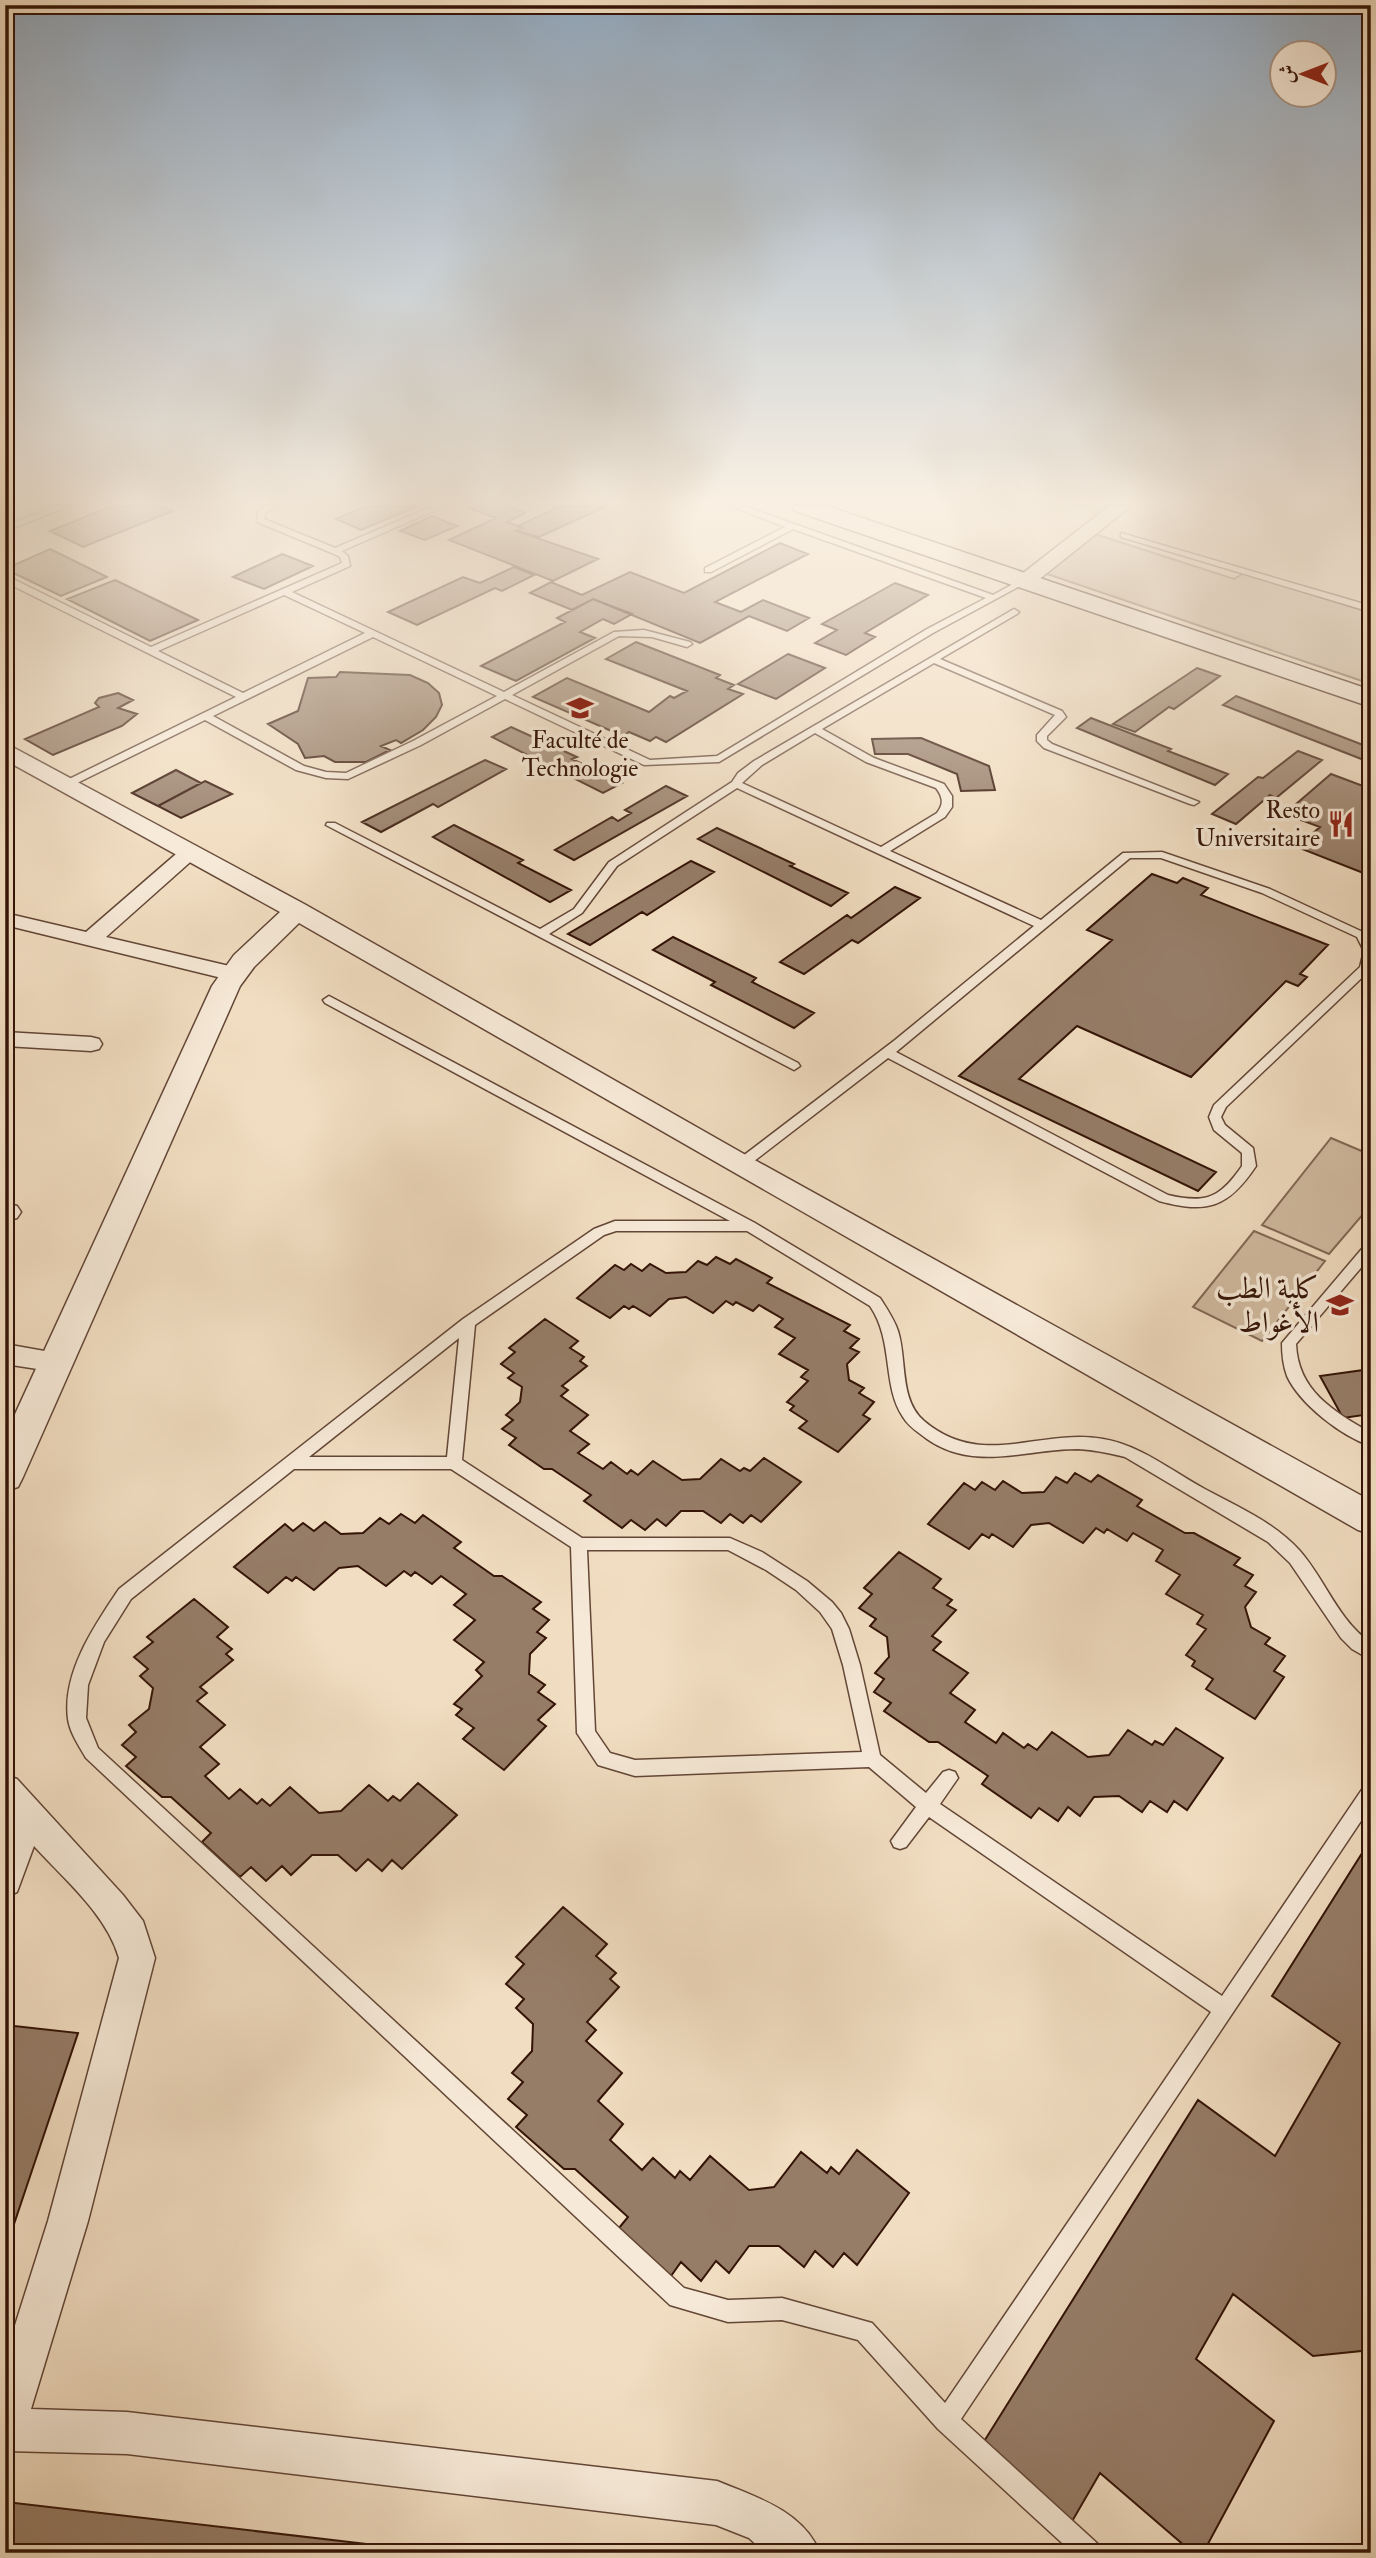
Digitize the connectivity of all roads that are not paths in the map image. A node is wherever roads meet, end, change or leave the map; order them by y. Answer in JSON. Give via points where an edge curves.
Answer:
{"nodes":[{"id":1,"x":99,"y":625,"type":"edge"},
{"id":2,"x":211,"y":625,"type":"edge"},
{"id":3,"x":358,"y":625,"type":"edge"},
{"id":4,"x":943,"y":625,"type":"edge"},
{"id":5,"x":992,"y":625,"type":"edge"},
{"id":6,"x":1164,"y":625,"type":"edge"},
{"id":7,"x":1176,"y":625,"type":"edge"},
{"id":8,"x":373,"y":632,"type":"junction"},
{"id":9,"x":687,"y":644,"type":"dead end"},
{"id":10,"x":150,"y":651,"type":"junction"},
{"id":11,"x":934,"y":660,"type":"junction"},
{"id":12,"x":1371,"y":689,"type":"edge"},
{"id":13,"x":500,"y":695,"type":"junction"},
{"id":14,"x":243,"y":698,"type":"junction"},
{"id":15,"x":1371,"y":699,"type":"edge"},
{"id":16,"x":206,"y":716,"type":"junction"},
{"id":17,"x":815,"y":729,"type":"junction"},
{"id":18,"x":5,"y":750,"type":"edge"},
{"id":19,"x":67,"y":784,"type":"junction"},
{"id":20,"x":736,"y":785,"type":"junction"},
{"id":21,"x":1194,"y":802,"type":"dead end"},
{"id":22,"x":331,"y":825,"type":"dead end"},
{"id":23,"x":190,"y":852,"type":"junction"},
{"id":24,"x":880,"y":852,"type":"junction"},
{"id":25,"x":297,"y":911,"type":"junction"},
{"id":26,"x":5,"y":919,"type":"edge"},
{"id":27,"x":1040,"y":924,"type":"junction"},
{"id":28,"x":540,"y":934,"type":"junction"},
{"id":29,"x":91,"y":939,"type":"junction"},
{"id":30,"x":234,"y":974,"type":"junction"},
{"id":31,"x":329,"y":1000,"type":"dead end"},
{"id":32,"x":5,"y":1039,"type":"edge"},
{"id":33,"x":91,"y":1044,"type":"dead end"},
{"id":34,"x":887,"y":1052,"type":"junction"},
{"id":35,"x":794,"y":1066,"type":"dead end"},
{"id":36,"x":740,"y":1165,"type":"junction"},
{"id":37,"x":750,"y":1226,"type":"junction"},
{"id":38,"x":1371,"y":1247,"type":"edge"},
{"id":39,"x":468,"y":1323,"type":"junction"},
{"id":40,"x":5,"y":1354,"type":"edge"},
{"id":41,"x":57,"y":1362,"type":"junction"},
{"id":42,"x":1371,"y":1440,"type":"edge"},
{"id":43,"x":289,"y":1463,"type":"junction"},
{"id":44,"x":454,"y":1463,"type":"junction"},
{"id":45,"x":5,"y":1477,"type":"edge"},
{"id":46,"x":1371,"y":1518,"type":"edge"},
{"id":47,"x":579,"y":1544,"type":"junction"},
{"id":48,"x":1371,"y":1653,"type":"edge"},
{"id":49,"x":872,"y":1759,"type":"junction"},
{"id":50,"x":949,"y":1778,"type":"dead end"},
{"id":51,"x":5,"y":1790,"type":"edge"},
{"id":52,"x":1371,"y":1791,"type":"edge"},
{"id":53,"x":928,"y":1806,"type":"junction"},
{"id":54,"x":28,"y":1815,"type":"junction"},
{"id":55,"x":900,"y":1841,"type":"dead end"},
{"id":56,"x":5,"y":1881,"type":"edge"},
{"id":57,"x":1224,"y":2009,"type":"junction"},
{"id":58,"x":946,"y":2421,"type":"junction"},
{"id":59,"x":5,"y":2427,"type":"edge"},
{"id":60,"x":798,"y":2553,"type":"edge"},
{"id":61,"x":1091,"y":2553,"type":"edge"}],
"edges":[{"from":1,"to":10,"type":"lane"},
{"from":2,"to":10,"type":"lane"},
{"from":3,"to":8,"type":"lane"},
{"from":4,"to":13,"type":"lane","via":[[719,759],[648,763]]},
{"from":5,"to":11,"type":"lane"},
{"from":6,"to":15,"type":"main road"},
{"from":7,"to":12,"type":"main road"},
{"from":8,"to":13,"type":"lane"},
{"from":8,"to":14,"type":"lane"},
{"from":9,"to":13,"type":"lane","via":[[658,633],[617,634]]},
{"from":10,"to":14,"type":"lane"},
{"from":11,"to":17,"type":"lane"},
{"from":11,"to":21,"type":"lane","via":[[1059,713],[1058,722],[1042,735],[1048,746]]},
{"from":13,"to":16,"type":"lane","via":[[348,776],[300,768]]},
{"from":14,"to":16,"type":"lane"},
{"from":16,"to":19,"type":"lane"},
{"from":17,"to":20,"type":"lane","via":[[758,763]]},
{"from":17,"to":24,"type":"lane","via":[[870,760],[940,786],[947,796],[941,815]]},
{"from":18,"to":19,"type":"street"},
{"from":19,"to":23,"type":"street"},
{"from":20,"to":24,"type":"lane"},
{"from":20,"to":28,"type":"lane","via":[[613,864],[578,911]]},
{"from":22,"to":28,"type":"lane"},
{"from":23,"to":25,"type":"street"},
{"from":23,"to":29,"type":"street"},
{"from":24,"to":27,"type":"lane"},
{"from":25,"to":30,"type":"street"},
{"from":25,"to":36,"type":"street"},
{"from":26,"to":29,"type":"street"},
{"from":27,"to":34,"type":"lane"},
{"from":27,"to":34,"type":"lane","via":[[1127,855],[1144,853],[1266,891],[1361,935],[1370,951],[1366,968],[1220,1105],[1215,1117],[1219,1127],[1248,1151],[1249,1166],[1225,1198],[1206,1205],[1164,1198]]},
{"from":28,"to":35,"type":"lane"},
{"from":29,"to":30,"type":"street"},
{"from":30,"to":41,"type":"street"},
{"from":31,"to":37,"type":"lane"},
{"from":32,"to":33,"type":"street"},
{"from":34,"to":36,"type":"lane"},
{"from":36,"to":46,"type":"street"},
{"from":37,"to":39,"type":"lane","via":[[615,1226],[599,1232]]},
{"from":37,"to":48,"type":"lane","via":[[875,1302],[887,1316],[903,1402],[916,1424],[960,1450],[984,1455],[1066,1444],[1099,1444],[1130,1452],[1269,1535],[1295,1557],[1333,1618]]},
{"from":38,"to":42,"type":"lane","via":[[1289,1343],[1287,1359],[1315,1404]]},
{"from":39,"to":43,"type":"lane"},
{"from":39,"to":44,"type":"lane"},
{"from":40,"to":41,"type":"street"},
{"from":41,"to":45,"type":"street"},
{"from":43,"to":44,"type":"lane"},
{"from":43,"to":58,"type":"lane","via":[[125,1594],[94,1640],[82,1679],[77,1718],[92,1754],[678,2297],[728,2311],[782,2309],[864,2331]]},
{"from":44,"to":47,"type":"lane"},
{"from":47,"to":49,"type":"lane","via":[[730,1544],[750,1552],[821,1601],[836,1620],[844,1643]]},
{"from":47,"to":49,"type":"lane","via":[[586,1733],[604,1759],[635,1768]]},
{"from":49,"to":53,"type":"lane"},
{"from":50,"to":53,"type":"lane"},
{"from":51,"to":54,"type":"street"},
{"from":52,"to":57,"type":"lane"},
{"from":53,"to":55,"type":"lane"},
{"from":53,"to":57,"type":"lane"},
{"from":54,"to":56,"type":"street"},
{"from":54,"to":59,"type":"street","via":[[131,1933],[137,1958],[68,2221]]},
{"from":57,"to":58,"type":"lane"},
{"from":58,"to":61,"type":"lane"},
{"from":59,"to":60,"type":"street","via":[[127,2433],[717,2503],[764,2524]]}]}
